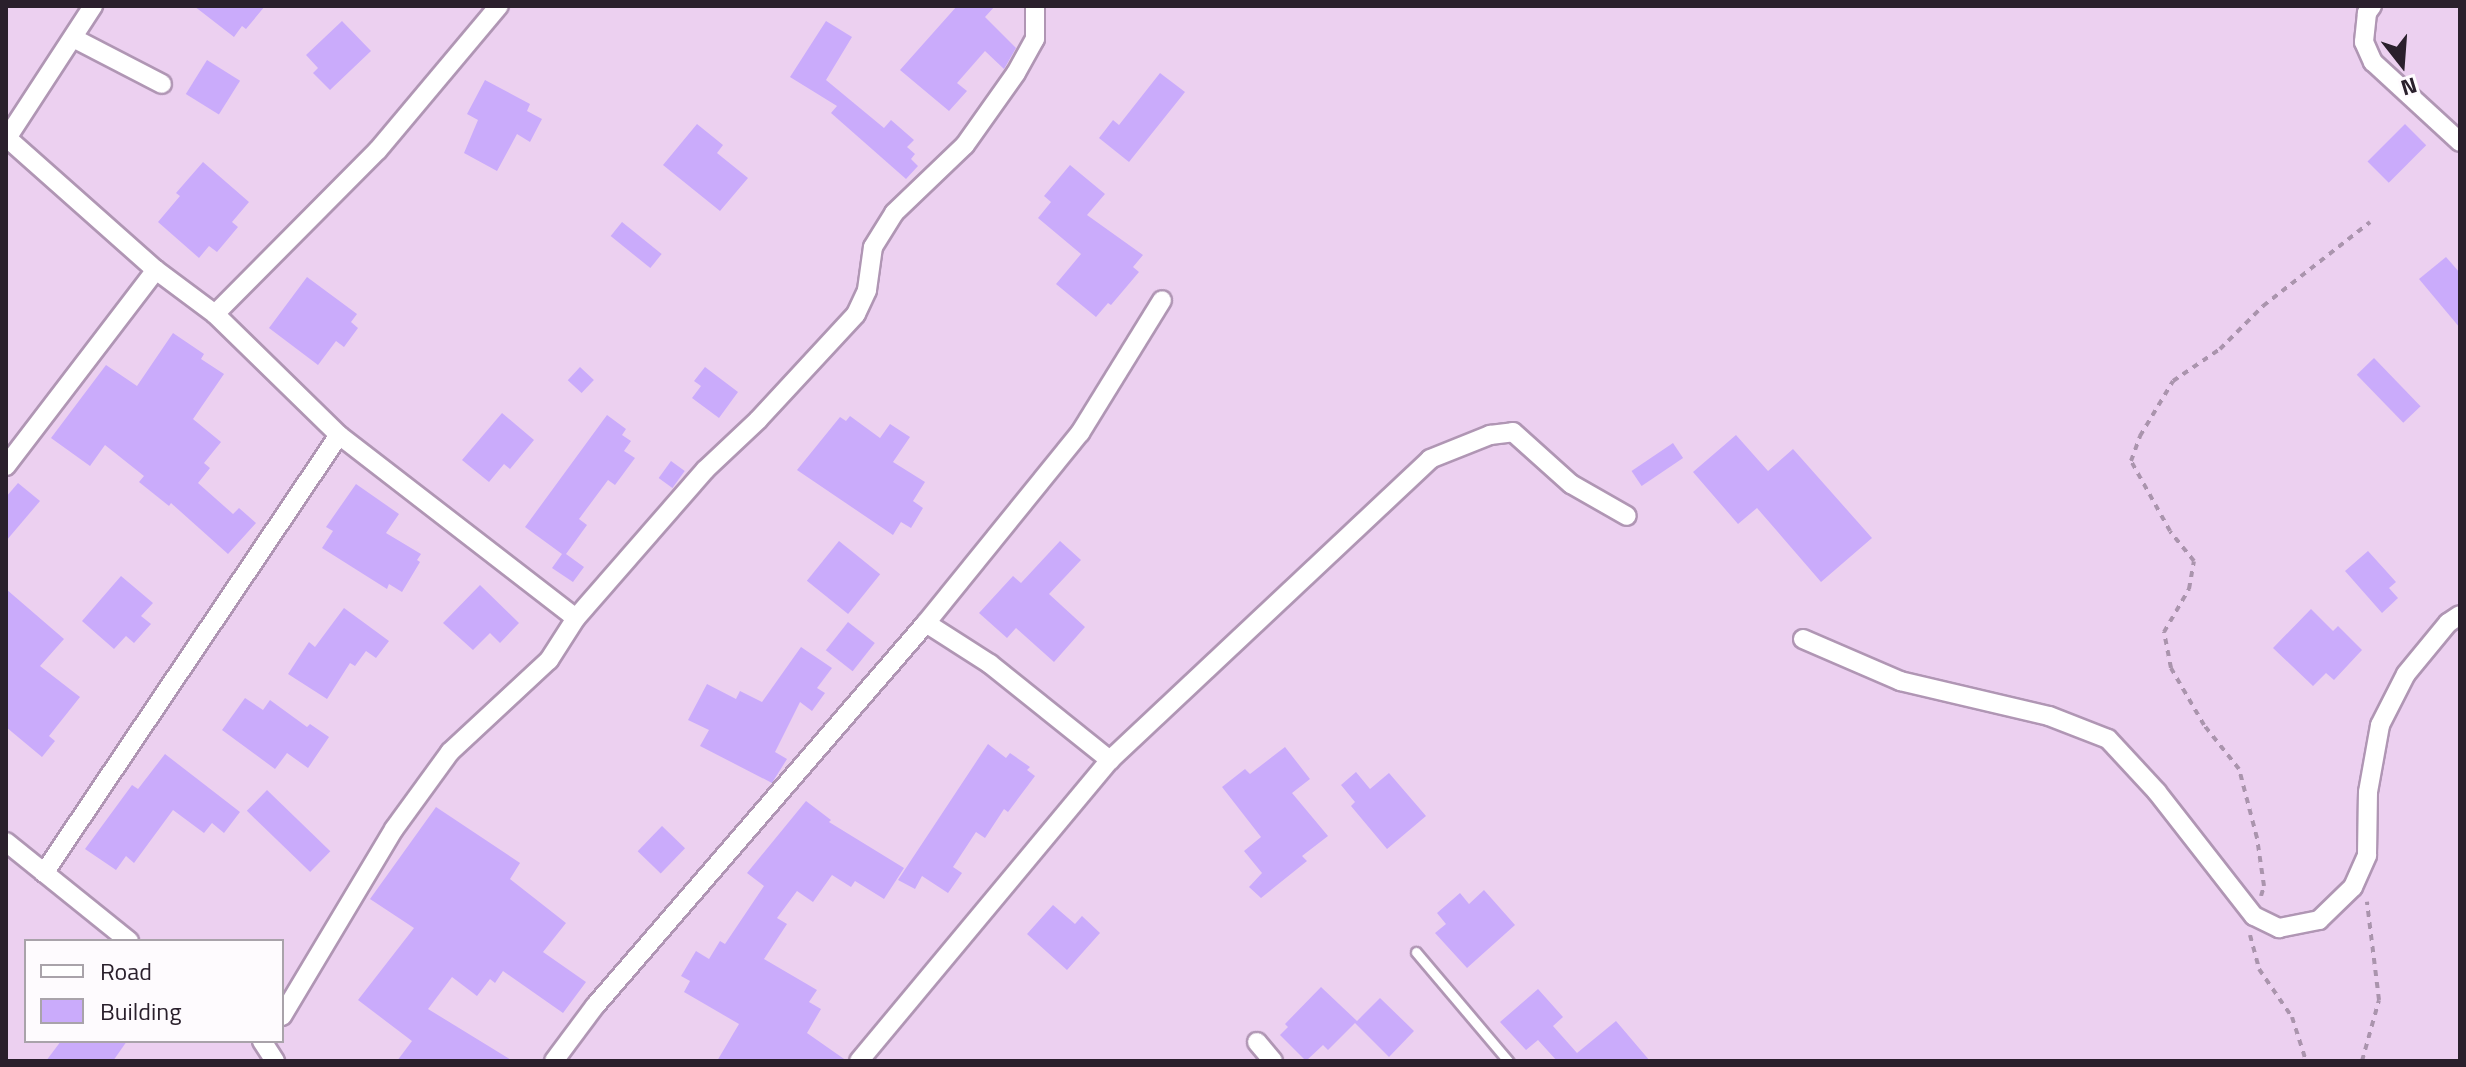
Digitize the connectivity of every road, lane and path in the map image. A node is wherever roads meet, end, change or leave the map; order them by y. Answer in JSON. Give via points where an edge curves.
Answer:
{"nodes":[{"id":1,"x":93,"y":6,"type":"edge"},
{"id":2,"x":499,"y":6,"type":"edge"},
{"id":3,"x":1035,"y":6,"type":"edge"},
{"id":4,"x":2372,"y":6,"type":"edge"},
{"id":5,"x":73,"y":38,"type":"junction"},
{"id":6,"x":162,"y":84,"type":"dead end"},
{"id":7,"x":7,"y":138,"type":"edge"},
{"id":8,"x":2460,"y":142,"type":"edge"},
{"id":9,"x":2370,"y":222,"type":"dead end"},
{"id":10,"x":156,"y":270,"type":"junction"},
{"id":11,"x":1162,"y":300,"type":"dead end"},
{"id":12,"x":215,"y":314,"type":"junction"},
{"id":13,"x":339,"y":435,"type":"junction"},
{"id":14,"x":6,"y":466,"type":"edge"},
{"id":15,"x":1627,"y":516,"type":"dead end"},
{"id":16,"x":2460,"y":615,"type":"edge"},
{"id":17,"x":576,"y":618,"type":"junction"},
{"id":18,"x":926,"y":623,"type":"junction"},
{"id":19,"x":1803,"y":639,"type":"dead end"},
{"id":20,"x":1110,"y":760,"type":"junction"},
{"id":21,"x":6,"y":842,"type":"edge"},
{"id":22,"x":44,"y":873,"type":"junction"},
{"id":23,"x":2367,"y":902,"type":"dead end"},
{"id":24,"x":2254,"y":916,"type":"junction"},
{"id":25,"x":126,"y":939,"type":"edge"},
{"id":26,"x":1416,"y":952,"type":"dead end"},
{"id":27,"x":284,"y":1013,"type":"edge"},
{"id":28,"x":1257,"y":1042,"type":"dead end"},
{"id":29,"x":261,"y":1043,"type":"edge"},
{"id":30,"x":275,"y":1061,"type":"edge"},
{"id":31,"x":554,"y":1061,"type":"edge"},
{"id":32,"x":859,"y":1061,"type":"edge"},
{"id":33,"x":1273,"y":1061,"type":"edge"},
{"id":34,"x":1508,"y":1061,"type":"edge"},
{"id":35,"x":2306,"y":1061,"type":"edge"},
{"id":36,"x":2362,"y":1061,"type":"edge"}],
"edges":[{"from":1,"to":5,"type":"street"},
{"from":2,"to":12,"type":"street","via":[[378,150]]},
{"from":3,"to":17,"type":"street","via":[[1035,39],[1016,73],[965,145],[894,213],[873,247],[867,290],[856,314],[705,470]]},
{"from":4,"to":8,"type":"street","via":[[2364,42],[2373,62]]},
{"from":5,"to":6,"type":"street"},
{"from":5,"to":7,"type":"street"},
{"from":7,"to":10,"type":"street"},
{"from":9,"to":24,"type":"path","via":[[2263,306],[2220,349],[2173,381],[2131,461],[2170,531],[2194,561],[2189,589],[2164,632],[2171,668],[2204,725],[2239,769],[2264,886]]},
{"from":10,"to":12,"type":"street"},
{"from":10,"to":14,"type":"street"},
{"from":11,"to":18,"type":"street","via":[[1080,433]]},
{"from":12,"to":13,"type":"street"},
{"from":13,"to":17,"type":"street"},
{"from":13,"to":22,"type":"street"},
{"from":15,"to":20,"type":"street","via":[[1571,484],[1513,432],[1490,435],[1430,459]]},
{"from":16,"to":24,"type":"street","via":[[2406,674],[2380,725],[2368,792],[2367,855],[2353,887],[2319,920],[2279,928]]},
{"from":17,"to":27,"type":"street","via":[[549,660],[450,752],[394,829]]},
{"from":18,"to":20,"type":"street","via":[[990,664]]},
{"from":18,"to":31,"type":"street","via":[[595,1006]]},
{"from":19,"to":24,"type":"street","via":[[1900,681],[2049,716],[2108,739],[2157,792]]},
{"from":20,"to":32,"type":"street"},
{"from":21,"to":22,"type":"street"},
{"from":22,"to":25,"type":"street"},
{"from":23,"to":36,"type":"path","via":[[2379,1000]]},
{"from":24,"to":35,"type":"path","via":[[2250,934],[2259,969],[2292,1017]]},
{"from":26,"to":34,"type":"lane"},
{"from":28,"to":33,"type":"street"},
{"from":29,"to":30,"type":"street"}]}
